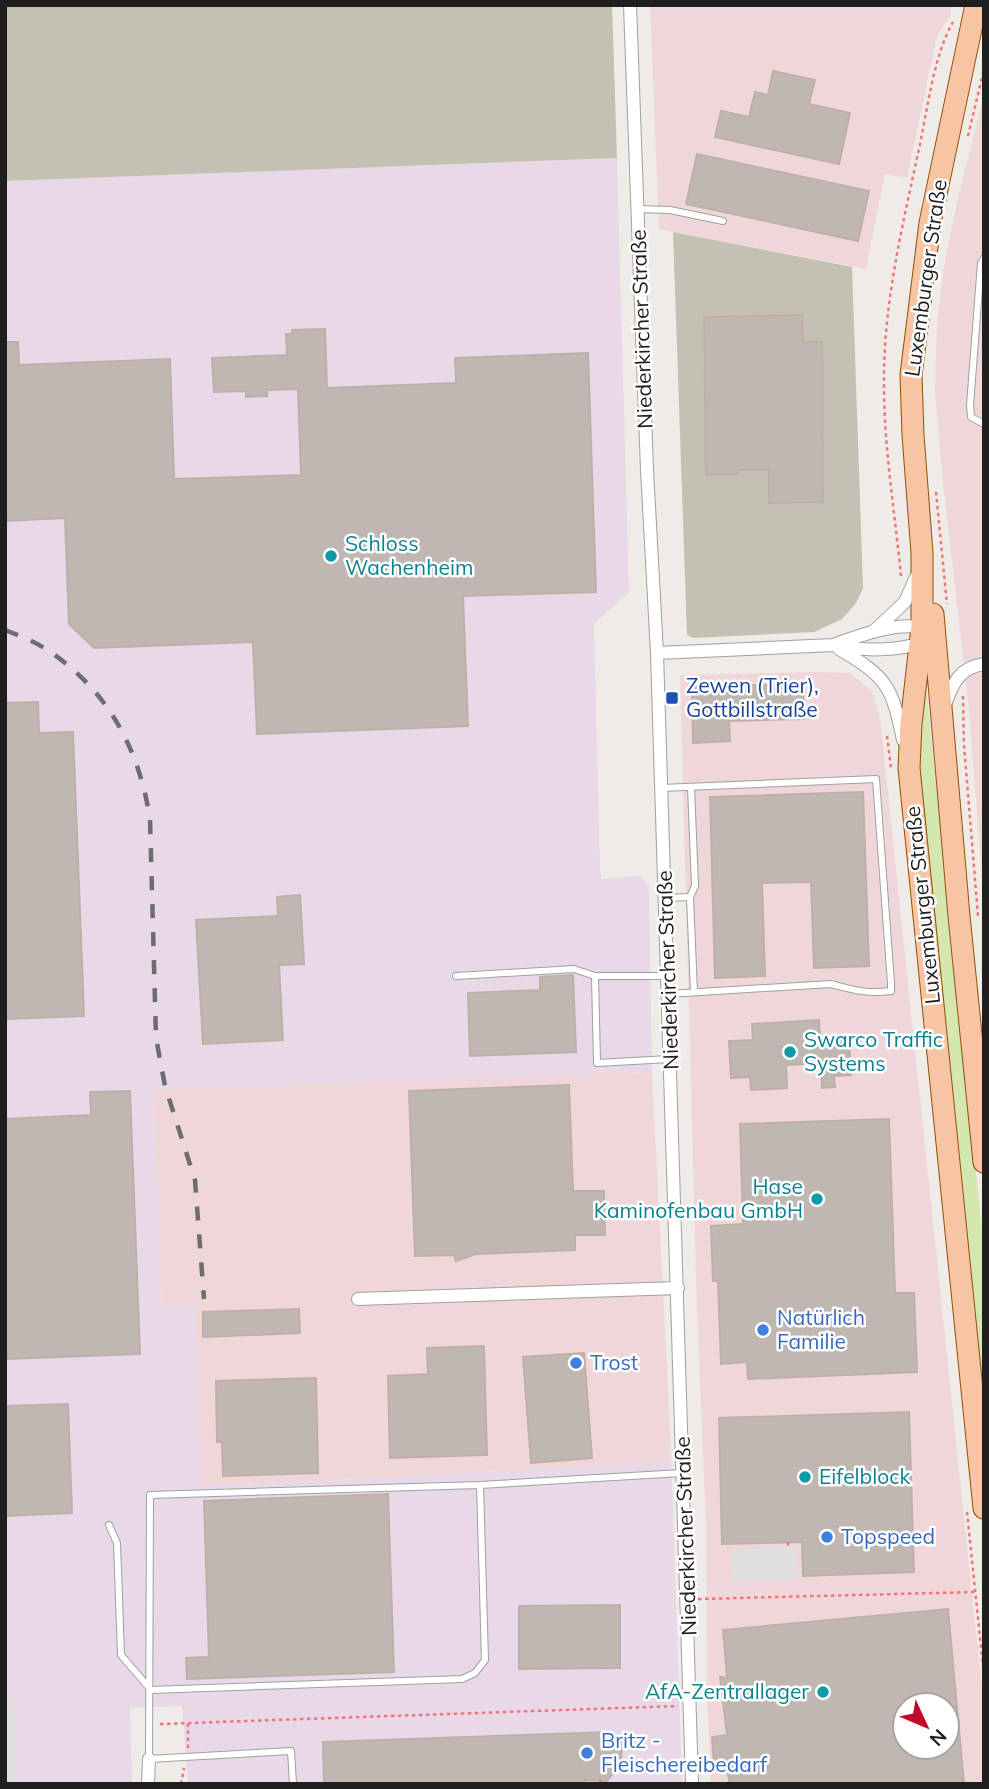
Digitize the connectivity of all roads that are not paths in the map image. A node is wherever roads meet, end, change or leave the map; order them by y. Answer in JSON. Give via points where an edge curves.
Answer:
{"nodes":[{"id":1,"x":630,"y":5,"type":"edge"},
{"id":2,"x":976,"y":5,"type":"edge"},
{"id":3,"x":638,"y":209,"type":"junction"},
{"id":4,"x":723,"y":220,"type":"dead end"},
{"id":5,"x":984,"y":258,"type":"edge"},
{"id":6,"x":984,"y":424,"type":"edge"},
{"id":7,"x":922,"y":553,"type":"junction"},
{"id":8,"x":872,"y":633,"type":"junction"},
{"id":9,"x":926,"y":635,"type":"junction"},
{"id":10,"x":833,"y":645,"type":"junction"},
{"id":11,"x":657,"y":653,"type":"junction"},
{"id":12,"x":984,"y":664,"type":"edge"},
{"id":13,"x":943,"y":712,"type":"junction"},
{"id":14,"x":909,"y":768,"type":"junction"},
{"id":15,"x":691,"y":787,"type":"junction"},
{"id":16,"x":661,"y":788,"type":"junction"},
{"id":17,"x":690,"y":897,"type":"junction"},
{"id":18,"x":665,"y":898,"type":"junction"},
{"id":19,"x":456,"y":976,"type":"dead end"},
{"id":20,"x":595,"y":976,"type":"junction"},
{"id":21,"x":668,"y":976,"type":"junction"},
{"id":22,"x":694,"y":992,"type":"junction"},
{"id":23,"x":668,"y":994,"type":"junction"},
{"id":24,"x":670,"y":1059,"type":"junction"},
{"id":25,"x":984,"y":1162,"type":"edge"},
{"id":26,"x":678,"y":1288,"type":"junction"},
{"id":27,"x":358,"y":1299,"type":"dead end"},
{"id":28,"x":684,"y":1473,"type":"junction"},
{"id":29,"x":480,"y":1485,"type":"junction"},
{"id":30,"x":984,"y":1508,"type":"edge"},
{"id":31,"x":109,"y":1525,"type":"dead end"},
{"id":32,"x":151,"y":1690,"type":"junction"},
{"id":33,"x":149,"y":1759,"type":"junction"},
{"id":34,"x":148,"y":1784,"type":"edge"},
{"id":35,"x":293,"y":1784,"type":"edge"},
{"id":36,"x":692,"y":1784,"type":"edge"}],
"edges":[{"from":1,"to":3,"type":"street","name":"Niederkircher Straße"},
{"from":2,"to":7,"type":"main road","name":"Luxemburger Straße","via":[[929,223],[911,375]]},
{"from":3,"to":4,"type":"lane"},
{"from":3,"to":11,"type":"street","name":"Niederkircher Straße"},
{"from":5,"to":6,"type":"lane","via":[[970,405],[971,417]]},
{"from":7,"to":8,"type":"street","via":[[909,596]]},
{"from":7,"to":9,"type":"main road","name":"Luxemburger Straße"},
{"from":8,"to":9,"type":"street","via":[[906,626]]},
{"from":8,"to":10,"type":"street"},
{"from":9,"to":10,"type":"street","via":[[897,647]]},
{"from":9,"to":13,"type":"main road","name":"Luxemburger Straße"},
{"from":9,"to":14,"type":"main road","name":"Luxemburger Straße","via":[[911,724]]},
{"from":10,"to":11,"type":"street"},
{"from":10,"to":14,"type":"street","via":[[890,690]]},
{"from":11,"to":16,"type":"street","name":"Niederkircher Straße"},
{"from":12,"to":13,"type":"street","via":[[960,674]]},
{"from":13,"to":25,"type":"main road","name":"Luxemburger Straße"},
{"from":14,"to":30,"type":"main road","name":"Luxemburger Straße"},
{"from":15,"to":16,"type":"lane"},
{"from":15,"to":17,"type":"lane","via":[[696,881]]},
{"from":15,"to":22,"type":"lane","via":[[876,779],[891,983],[891,991],[877,992],[856,992],[831,984]]},
{"from":16,"to":18,"type":"street","name":"Niederkircher Straße"},
{"from":17,"to":18,"type":"lane"},
{"from":17,"to":22,"type":"lane"},
{"from":18,"to":21,"type":"street","name":"Niederkircher Straße"},
{"from":19,"to":20,"type":"lane","via":[[574,969]]},
{"from":20,"to":21,"type":"lane"},
{"from":20,"to":24,"type":"lane","via":[[597,1063]]},
{"from":21,"to":23,"type":"street","name":"Niederkircher Straße"},
{"from":22,"to":23,"type":"lane"},
{"from":23,"to":24,"type":"street","name":"Niederkircher Straße"},
{"from":24,"to":26,"type":"street","name":"Niederkircher Straße"},
{"from":26,"to":27,"type":"street"},
{"from":26,"to":28,"type":"street","name":"Niederkircher Straße"},
{"from":28,"to":29,"type":"lane"},
{"from":28,"to":36,"type":"street","name":"Niederkircher Straße"},
{"from":29,"to":32,"type":"lane","via":[[485,1660],[475,1673],[462,1679]]},
{"from":29,"to":32,"type":"lane","via":[[150,1495]]},
{"from":31,"to":32,"type":"lane","via":[[117,1543],[121,1655]]},
{"from":32,"to":33,"type":"lane"},
{"from":33,"to":34,"type":"street"},
{"from":33,"to":35,"type":"lane","via":[[291,1751]]}]}
